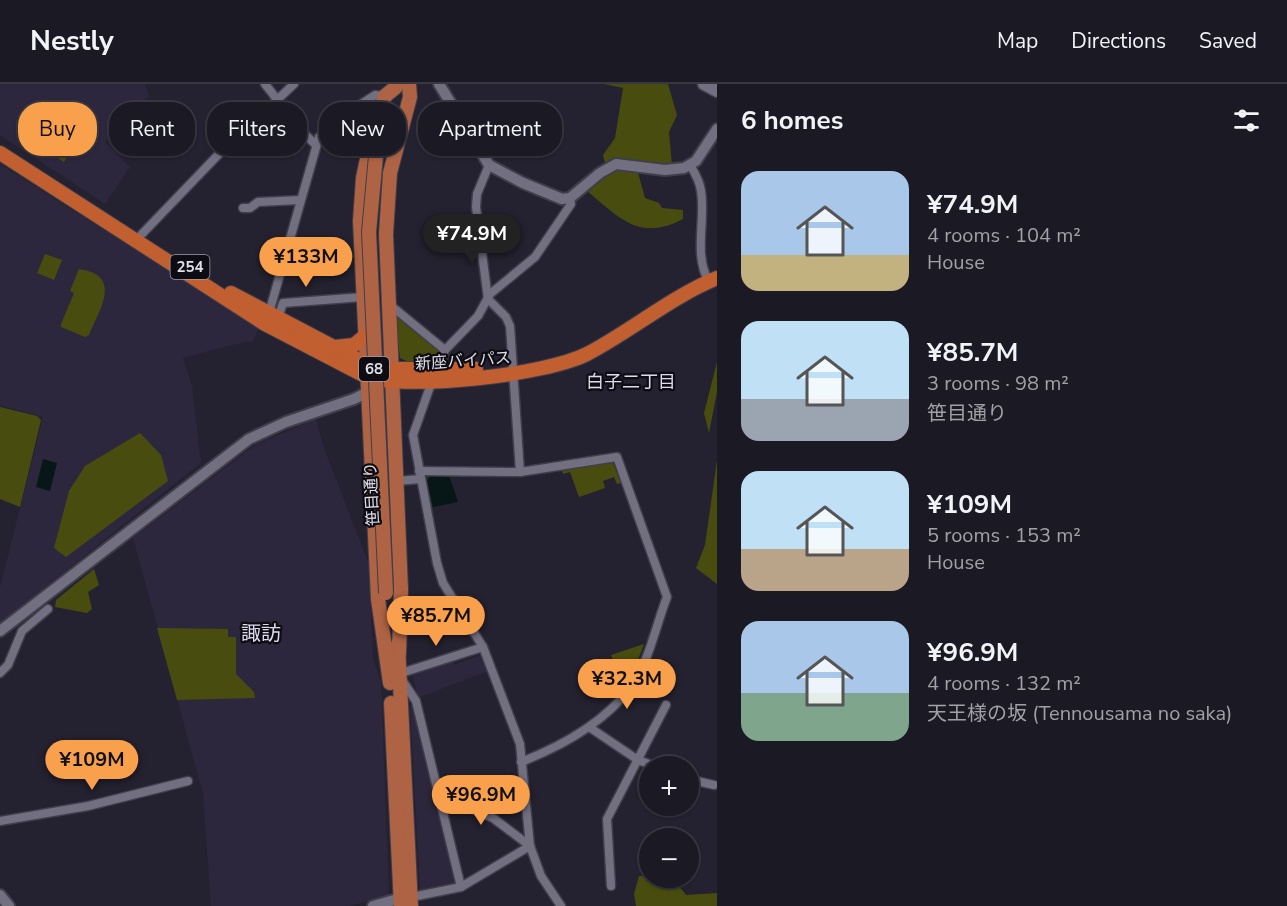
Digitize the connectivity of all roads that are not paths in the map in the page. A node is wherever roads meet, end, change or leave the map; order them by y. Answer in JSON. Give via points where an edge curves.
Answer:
{"nodes":[{"id":1,"x":265,"y":84,"type":"edge"},
{"id":2,"x":294,"y":84,"type":"edge"},
{"id":3,"x":439,"y":84,"type":"edge"},
{"id":4,"x":704,"y":84,"type":"edge"},
{"id":5,"x":403,"y":85,"type":"edge"},
{"id":6,"x":717,"y":91,"type":"edge"},
{"id":7,"x":385,"y":96,"type":"junction"},
{"id":8,"x":276,"y":98,"type":"junction"},
{"id":9,"x":272,"y":102,"type":"edge"},
{"id":10,"x":716,"y":133,"type":"edge"},
{"id":11,"x":307,"y":136,"type":"edge"},
{"id":12,"x":0,"y":144,"type":"edge"},
{"id":13,"x":316,"y":145,"type":"junction"},
{"id":14,"x":0,"y":153,"type":"edge"},
{"id":15,"x":216,"y":156,"type":"edge"},
{"id":16,"x":489,"y":165,"type":"junction"},
{"id":17,"x":690,"y":165,"type":"junction"},
{"id":18,"x":570,"y":198,"type":"junction"},
{"id":19,"x":300,"y":200,"type":"junction"},
{"id":20,"x":243,"y":208,"type":"dead end"},
{"id":21,"x":141,"y":235,"type":"junction"},
{"id":22,"x":712,"y":277,"type":"edge"},
{"id":23,"x":363,"y":297,"type":"junction"},
{"id":24,"x":488,"y":299,"type":"junction"},
{"id":25,"x":389,"y":308,"type":"junction"},
{"id":26,"x":274,"y":315,"type":"junction"},
{"id":27,"x":365,"y":336,"type":"junction"},
{"id":28,"x":335,"y":347,"type":"junction"},
{"id":29,"x":445,"y":350,"type":"junction"},
{"id":30,"x":512,"y":370,"type":"junction"},
{"id":31,"x":380,"y":375,"type":"junction"},
{"id":32,"x":435,"y":375,"type":"junction"},
{"id":33,"x":368,"y":394,"type":"junction"},
{"id":34,"x":394,"y":421,"type":"junction"},
{"id":35,"x":370,"y":423,"type":"junction"},
{"id":36,"x":520,"y":472,"type":"junction"},
{"id":37,"x":419,"y":475,"type":"junction"},
{"id":38,"x":397,"y":481,"type":"junction"},
{"id":39,"x":390,"y":591,"type":"junction"},
{"id":40,"x":48,"y":609,"type":"dead end"},
{"id":41,"x":0,"y":631,"type":"edge"},
{"id":42,"x":483,"y":647,"type":"junction"},
{"id":43,"x":399,"y":653,"type":"junction"},
{"id":44,"x":0,"y":673,"type":"edge"},
{"id":45,"x":394,"y":679,"type":"junction"},
{"id":46,"x":666,"y":705,"type":"dead end"},
{"id":47,"x":589,"y":727,"type":"junction"},
{"id":48,"x":638,"y":760,"type":"junction"},
{"id":49,"x":521,"y":762,"type":"junction"},
{"id":50,"x":188,"y":781,"type":"dead end"},
{"id":51,"x":522,"y":781,"type":"junction"},
{"id":52,"x":699,"y":782,"type":"edge"},
{"id":53,"x":714,"y":786,"type":"dead end"},
{"id":54,"x":438,"y":794,"type":"junction"},
{"id":55,"x":475,"y":808,"type":"junction"},
{"id":56,"x":0,"y":821,"type":"edge"},
{"id":57,"x":530,"y":846,"type":"junction"},
{"id":58,"x":612,"y":886,"type":"dead end"},
{"id":59,"x":460,"y":887,"type":"junction"},
{"id":60,"x":0,"y":894,"type":"edge"},
{"id":61,"x":406,"y":902,"type":"edge"},
{"id":62,"x":9,"y":906,"type":"edge"},
{"id":63,"x":373,"y":906,"type":"edge"},
{"id":64,"x":561,"y":906,"type":"edge"}],
"edges":[{"from":1,"to":8,"type":"street"},
{"from":2,"to":8,"type":"street"},
{"from":3,"to":16,"type":"street"},
{"from":4,"to":6,"type":"main road"},
{"from":5,"to":7,"type":"main road"},
{"from":5,"to":25,"type":"main road","via":[[410,97],[390,172],[386,205]]},
{"from":5,"to":39,"type":"main road","name":"笹目通り","number":"68","via":[[382,146],[377,218]]},
{"from":7,"to":13,"type":"street","via":[[375,95],[352,110],[324,132]]},
{"from":7,"to":23,"type":"main road","via":[[363,178]]},
{"from":8,"to":9,"type":"street"},
{"from":10,"to":17,"type":"street"},
{"from":11,"to":13,"type":"street"},
{"from":12,"to":21,"type":"highway","name":"新座バイパス","number":"254"},
{"from":13,"to":19,"type":"street"},
{"from":14,"to":31,"type":"highway","name":"新座バイパス","number":"254","via":[[265,324]]},
{"from":15,"to":21,"type":"street"},
{"from":16,"to":18,"type":"street","via":[[554,197]]},
{"from":16,"to":24,"type":"street","via":[[476,207]]},
{"from":17,"to":18,"type":"street","via":[[665,170],[616,164],[600,172]]},
{"from":17,"to":22,"type":"street","via":[[702,192],[700,248]]},
{"from":18,"to":24,"type":"street","via":[[536,257]]},
{"from":19,"to":20,"type":"street","via":[[258,202]]},
{"from":19,"to":26,"type":"street"},
{"from":21,"to":26,"type":"highway","name":"新座バイパス","number":"254","via":[[226,290]]},
{"from":22,"to":30,"type":"highway","name":"新座バイパス","number":"254","via":[[581,348]]},
{"from":23,"to":26,"type":"street","via":[[283,303]]},
{"from":23,"to":27,"type":"main road"},
{"from":24,"to":29,"type":"street"},
{"from":24,"to":30,"type":"street","via":[[509,321]]},
{"from":25,"to":29,"type":"street"},
{"from":25,"to":31,"type":"main road"},
{"from":26,"to":28,"type":"highway","name":"新座バイパス","number":"254"},
{"from":27,"to":28,"type":"highway","via":[[354,345]]},
{"from":27,"to":31,"type":"main road"},
{"from":28,"to":31,"type":"highway","name":"新座バイパス","number":"254"},
{"from":29,"to":32,"type":"street"},
{"from":30,"to":32,"type":"highway","name":"新座バイパス","number":"254"},
{"from":30,"to":36,"type":"street"},
{"from":31,"to":32,"type":"highway","name":"新座バイパス","number":"254"},
{"from":31,"to":33,"type":"main road"},
{"from":31,"to":34,"type":"main road"},
{"from":32,"to":37,"type":"street","via":[[413,435]]},
{"from":33,"to":35,"type":"main road"},
{"from":33,"to":41,"type":"street","via":[[249,439]]},
{"from":34,"to":35,"type":"main road","via":[[387,414],[375,414]]},
{"from":34,"to":38,"type":"main road"},
{"from":35,"to":45,"type":"main road","via":[[378,599]]},
{"from":36,"to":37,"type":"street"},
{"from":36,"to":47,"type":"street","via":[[617,457],[667,597],[631,687]]},
{"from":37,"to":38,"type":"street"},
{"from":37,"to":42,"type":"street","via":[[443,584]]},
{"from":38,"to":43,"type":"main road"},
{"from":39,"to":43,"type":"main road","name":"笹目通り","number":"68"},
{"from":39,"to":45,"type":"main road","name":"笹目通り","number":"68"},
{"from":40,"to":44,"type":"street","via":[[22,631],[8,665]]},
{"from":42,"to":45,"type":"street"},
{"from":42,"to":49,"type":"street","via":[[520,744]]},
{"from":43,"to":45,"type":"main road","name":"笹目通り","number":"68"},
{"from":45,"to":54,"type":"street","via":[[416,701]]},
{"from":45,"to":61,"type":"main road","name":"笹目通り","number":"68"},
{"from":46,"to":48,"type":"street"},
{"from":47,"to":48,"type":"street"},
{"from":47,"to":49,"type":"street","via":[[565,743]]},
{"from":48,"to":58,"type":"street","via":[[607,819]]},
{"from":49,"to":51,"type":"street"},
{"from":50,"to":56,"type":"street","via":[[88,806]]},
{"from":51,"to":55,"type":"street"},
{"from":51,"to":57,"type":"street"},
{"from":52,"to":53,"type":"street"},
{"from":54,"to":55,"type":"street"},
{"from":54,"to":59,"type":"street"},
{"from":55,"to":57,"type":"street"},
{"from":57,"to":59,"type":"street"},
{"from":57,"to":64,"type":"street","via":[[542,876]]},
{"from":59,"to":61,"type":"street"},
{"from":60,"to":62,"type":"street"},
{"from":61,"to":63,"type":"street"}]}
